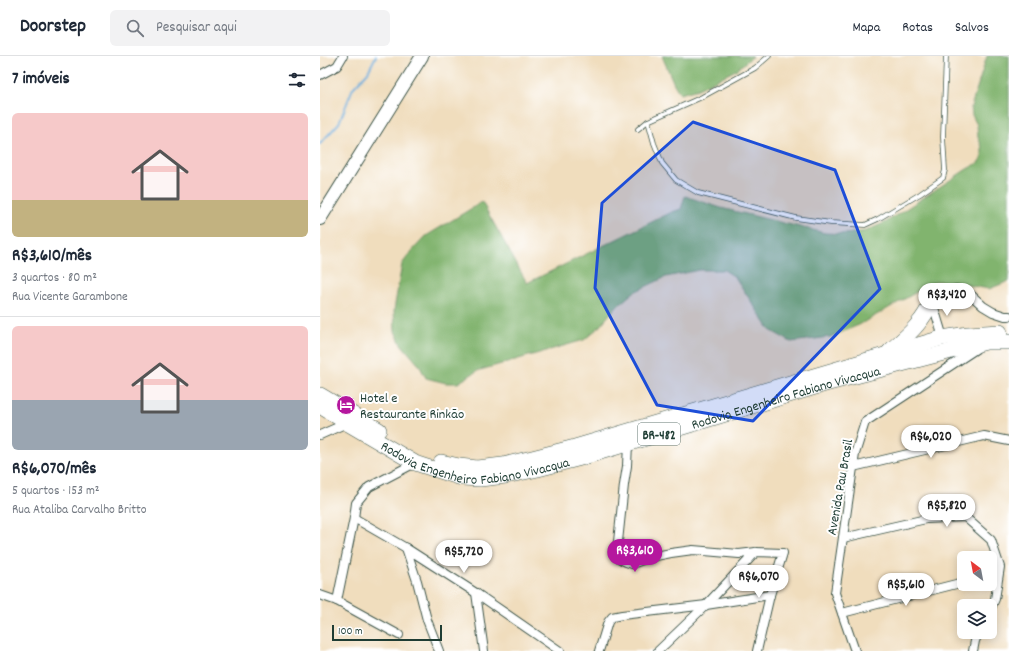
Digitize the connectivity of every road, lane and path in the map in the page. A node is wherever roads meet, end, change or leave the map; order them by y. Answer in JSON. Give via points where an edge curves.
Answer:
{"nodes":[{"id":1,"x":343,"y":56,"type":"edge"},
{"id":2,"x":422,"y":56,"type":"edge"},
{"id":3,"x":769,"y":56,"type":"edge"},
{"id":4,"x":946,"y":56,"type":"edge"},
{"id":5,"x":320,"y":75,"type":"edge"},
{"id":6,"x":648,"y":121,"type":"junction"},
{"id":7,"x":638,"y":129,"type":"dead end"},
{"id":8,"x":322,"y":212,"type":"edge"},
{"id":9,"x":932,"y":301,"type":"junction"},
{"id":10,"x":1009,"y":316,"type":"edge"},
{"id":11,"x":1009,"y":332,"type":"edge"},
{"id":12,"x":942,"y":338,"type":"junction"},
{"id":13,"x":986,"y":342,"type":"junction"},
{"id":14,"x":1009,"y":342,"type":"edge"},
{"id":15,"x":952,"y":350,"type":"junction"},
{"id":16,"x":886,"y":354,"type":"junction"},
{"id":17,"x":840,"y":369,"type":"junction"},
{"id":18,"x":826,"y":384,"type":"junction"},
{"id":19,"x":320,"y":395,"type":"edge"},
{"id":20,"x":320,"y":406,"type":"edge"},
{"id":21,"x":700,"y":416,"type":"junction"},
{"id":22,"x":347,"y":423,"type":"junction"},
{"id":23,"x":320,"y":435,"type":"edge"},
{"id":24,"x":1009,"y":441,"type":"edge"},
{"id":25,"x":628,"y":443,"type":"junction"},
{"id":26,"x":576,"y":453,"type":"junction"},
{"id":27,"x":415,"y":462,"type":"junction"},
{"id":28,"x":853,"y":467,"type":"junction"},
{"id":29,"x":354,"y":518,"type":"junction"},
{"id":30,"x":843,"y":538,"type":"junction"},
{"id":31,"x":406,"y":548,"type":"junction"},
{"id":32,"x":756,"y":552,"type":"junction"},
{"id":33,"x":999,"y":573,"type":"joint"},
{"id":34,"x":957,"y":584,"type":"edge"},
{"id":35,"x":476,"y":593,"type":"junction"},
{"id":36,"x":320,"y":595,"type":"edge"},
{"id":37,"x":770,"y":595,"type":"junction"},
{"id":38,"x":995,"y":599,"type":"edge"},
{"id":39,"x":337,"y":601,"type":"junction"},
{"id":40,"x":706,"y":605,"type":"junction"},
{"id":41,"x":842,"y":613,"type":"junction"},
{"id":42,"x":399,"y":635,"type":"dead end"},
{"id":43,"x":976,"y":639,"type":"edge"},
{"id":44,"x":439,"y":651,"type":"edge"},
{"id":45,"x":484,"y":651,"type":"edge"},
{"id":46,"x":560,"y":651,"type":"edge"},
{"id":47,"x":599,"y":651,"type":"edge"},
{"id":48,"x":658,"y":651,"type":"edge"},
{"id":49,"x":753,"y":651,"type":"edge"},
{"id":50,"x":757,"y":651,"type":"edge"},
{"id":51,"x":855,"y":651,"type":"edge"},
{"id":52,"x":971,"y":651,"type":"edge"}],
"edges":[{"from":1,"to":5,"type":"street","via":[[337,66]]},
{"from":2,"to":8,"type":"street"},
{"from":3,"to":6,"type":"lane","via":[[755,68],[702,97]]},
{"from":4,"to":6,"type":"lane","via":[[943,178],[865,225],[796,218],[698,193],[676,180],[662,163]]},
{"from":6,"to":7,"type":"lane"},
{"from":9,"to":10,"type":"street","via":[[956,289],[969,293],[993,312]]},
{"from":9,"to":12,"type":"street"},
{"from":9,"to":16,"type":"highway","via":[[917,325]]},
{"from":11,"to":12,"type":"highway","name":"Rodovia Engenheiro Fabiano Vivacqua","number":"BR-482"},
{"from":12,"to":15,"type":"street"},
{"from":12,"to":16,"type":"highway","name":"Rodovia Engenheiro Fabiano Vivacqua","number":"BR-482"},
{"from":13,"to":14,"type":"highway","name":"Rodovia Engenheiro Fabiano Vivacqua","number":"BR-482"},
{"from":13,"to":15,"type":"highway","name":"Rodovia Engenheiro Fabiano Vivacqua","number":"BR-482"},
{"from":13,"to":28,"type":"street","name":"Avenida Pau Brasil","via":[[865,422]]},
{"from":15,"to":18,"type":"highway","name":"Rodovia Engenheiro Fabiano Vivacqua","number":"BR-482"},
{"from":16,"to":17,"type":"highway","name":"Rodovia Engenheiro Fabiano Vivacqua","number":"BR-482"},
{"from":17,"to":18,"type":"highway"},
{"from":17,"to":21,"type":"highway","name":"Rodovia Engenheiro Fabiano Vivacqua","number":"BR-482"},
{"from":18,"to":21,"type":"highway","name":"Rodovia Engenheiro Fabiano Vivacqua","number":"BR-482"},
{"from":19,"to":26,"type":"highway","name":"Rodovia Engenheiro Fabiano Vivacqua","number":"BR-482","via":[[402,445],[445,463],[477,468]]},
{"from":20,"to":22,"type":"highway","name":"Rodovia Engenheiro Fabiano Vivacqua","number":"BR-482"},
{"from":21,"to":25,"type":"highway","name":"Rodovia Engenheiro Fabiano Vivacqua","number":"BR-482"},
{"from":21,"to":26,"type":"highway","name":"Rodovia Engenheiro Fabiano Vivacqua","number":"BR-482"},
{"from":22,"to":23,"type":"street"},
{"from":22,"to":27,"type":"highway","name":"Rodovia Engenheiro Fabiano Vivacqua","number":"BR-482"},
{"from":24,"to":28,"type":"street","via":[[984,436]]},
{"from":25,"to":26,"type":"highway","name":"Rodovia Engenheiro Fabiano Vivacqua","number":"BR-482"},
{"from":25,"to":32,"type":"street","via":[[617,551],[620,559],[632,564],[651,557],[693,550],[739,554]]},
{"from":26,"to":27,"type":"highway","name":"Rodovia Engenheiro Fabiano Vivacqua","number":"BR-482","via":[[538,469],[480,479],[462,478]]},
{"from":27,"to":29,"type":"street","via":[[369,487],[356,502]]},
{"from":28,"to":30,"type":"street","name":"Avenida Pau Brasil"},
{"from":29,"to":31,"type":"street"},
{"from":29,"to":39,"type":"street"},
{"from":30,"to":33,"type":"street","via":[[926,519],[965,517],[991,540],[1000,567]]},
{"from":30,"to":41,"type":"street","name":"Avenida Pau Brasil","via":[[836,593]]},
{"from":31,"to":35,"type":"street"},
{"from":31,"to":44,"type":"street"},
{"from":32,"to":37,"type":"street","via":[[782,553]]},
{"from":32,"to":40,"type":"street"},
{"from":33,"to":38,"type":"street"},
{"from":34,"to":41,"type":"street"},
{"from":35,"to":45,"type":"street"},
{"from":35,"to":46,"type":"street"},
{"from":36,"to":39,"type":"street"},
{"from":37,"to":40,"type":"street"},
{"from":37,"to":50,"type":"street"},
{"from":39,"to":42,"type":"street"},
{"from":40,"to":47,"type":"street","via":[[612,618],[608,622]]},
{"from":40,"to":48,"type":"street"},
{"from":41,"to":51,"type":"street","name":"Avenida Pau Brasil"},
{"from":43,"to":52,"type":"street"},
{"from":49,"to":50,"type":"street"}]}
